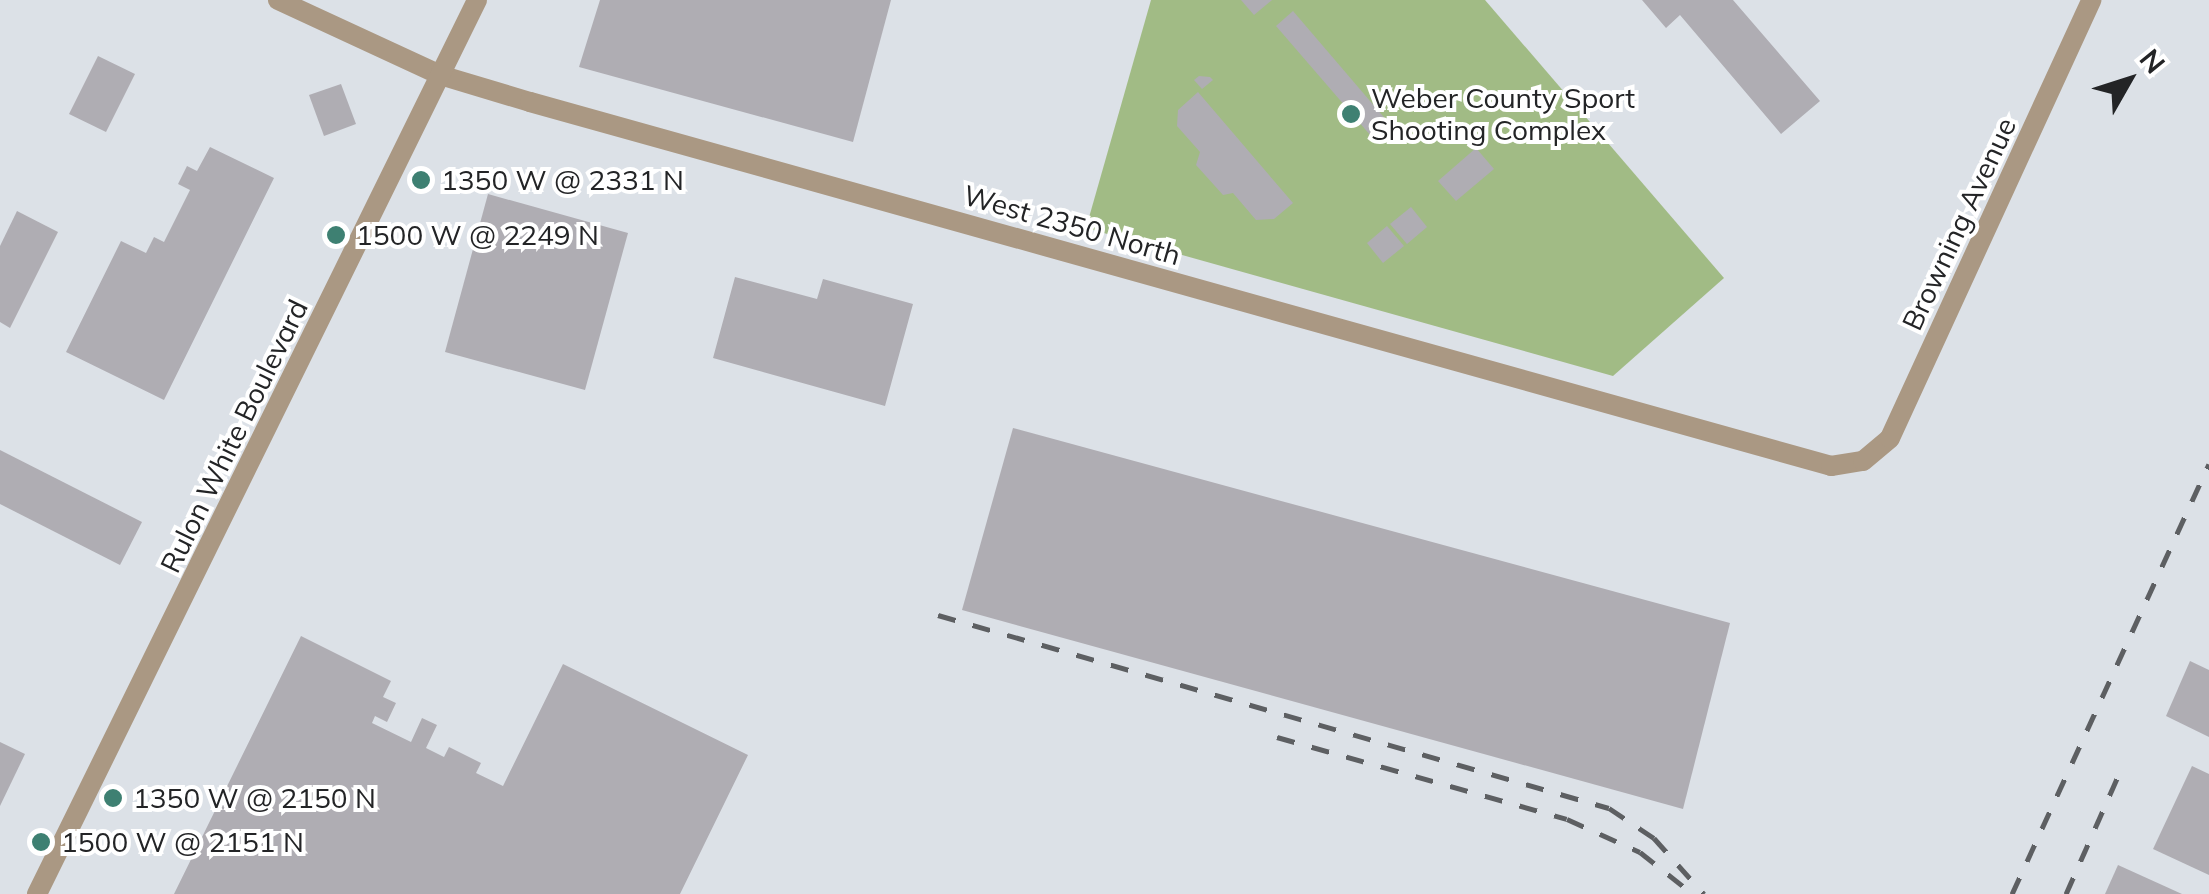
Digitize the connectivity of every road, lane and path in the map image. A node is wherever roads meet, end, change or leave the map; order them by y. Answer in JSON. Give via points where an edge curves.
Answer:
{"nodes":[{"id":1,"x":278,"y":0,"type":"edge"},
{"id":2,"x":478,"y":0,"type":"edge"},
{"id":3,"x":2092,"y":0,"type":"edge"},
{"id":4,"x":440,"y":75,"type":"junction"},
{"id":5,"x":1863,"y":461,"type":"joint"},
{"id":6,"x":37,"y":894,"type":"edge"}],
"edges":[{"from":1,"to":4,"type":"street","name":"West 2350 North"},
{"from":2,"to":4,"type":"street","name":"Rulon White Boulevard"},
{"from":3,"to":5,"type":"street","name":"Browning Avenue","via":[[1890,438]]},
{"from":4,"to":5,"type":"street","name":"West 2350 North","via":[[1758,448],[1830,466]]},
{"from":4,"to":6,"type":"street","name":"Rulon White Boulevard"}]}
